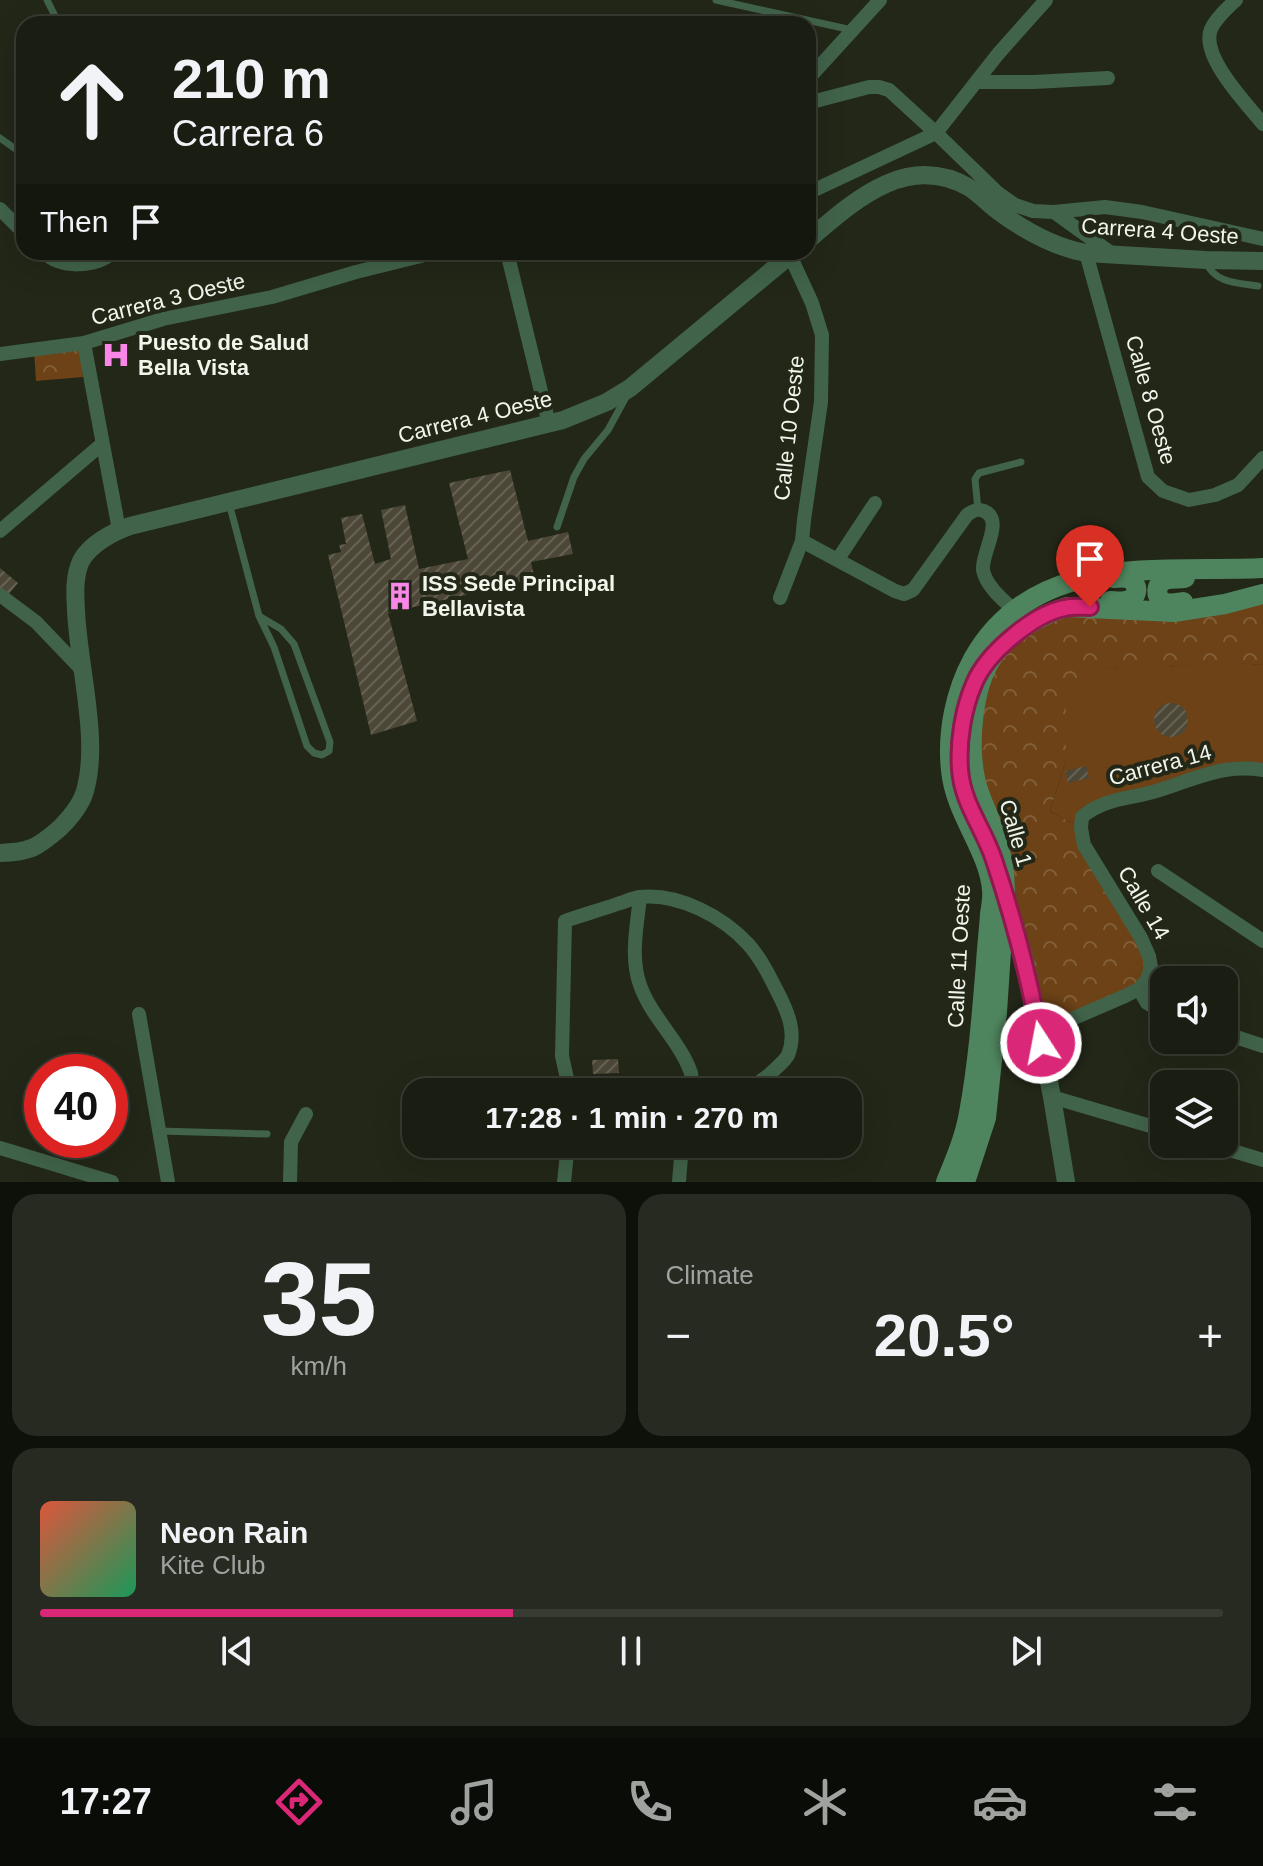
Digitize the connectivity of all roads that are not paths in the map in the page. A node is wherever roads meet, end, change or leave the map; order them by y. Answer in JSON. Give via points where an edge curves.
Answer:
{"nodes":[{"id":1,"x":716,"y":0,"type":"edge"},
{"id":2,"x":880,"y":0,"type":"edge"},
{"id":3,"x":1046,"y":0,"type":"edge"},
{"id":4,"x":1236,"y":0,"type":"edge"},
{"id":5,"x":786,"y":16,"type":"edge"},
{"id":6,"x":816,"y":23,"type":"edge"},
{"id":7,"x":854,"y":30,"type":"junction"},
{"id":8,"x":816,"y":70,"type":"edge"},
{"id":9,"x":1108,"y":78,"type":"dead end"},
{"id":10,"x":976,"y":82,"type":"junction"},
{"id":11,"x":816,"y":101,"type":"edge"},
{"id":12,"x":1263,"y":124,"type":"edge"},
{"id":13,"x":936,"y":133,"type":"junction"},
{"id":14,"x":816,"y":189,"type":"edge"},
{"id":15,"x":0,"y":209,"type":"edge"},
{"id":16,"x":1054,"y":212,"type":"junction"},
{"id":17,"x":828,"y":223,"type":"junction"},
{"id":18,"x":816,"y":224,"type":"edge"},
{"id":19,"x":16,"y":225,"type":"edge"},
{"id":20,"x":816,"y":233,"type":"edge"},
{"id":21,"x":1263,"y":239,"type":"edge"},
{"id":22,"x":1086,"y":253,"type":"junction"},
{"id":23,"x":1111,"y":253,"type":"junction"},
{"id":24,"x":57,"y":260,"type":"edge"},
{"id":25,"x":100,"y":260,"type":"edge"},
{"id":26,"x":405,"y":260,"type":"edge"},
{"id":27,"x":509,"y":260,"type":"edge"},
{"id":28,"x":791,"y":260,"type":"edge"},
{"id":29,"x":795,"y":260,"type":"edge"},
{"id":30,"x":1206,"y":260,"type":"junction"},
{"id":31,"x":1263,"y":261,"type":"edge"},
{"id":32,"x":1258,"y":286,"type":"dead end"},
{"id":33,"x":84,"y":343,"type":"junction"},
{"id":34,"x":0,"y":354,"type":"edge"},
{"id":35,"x":630,"y":388,"type":"junction"},
{"id":36,"x":549,"y":424,"type":"junction"},
{"id":37,"x":102,"y":444,"type":"junction"},
{"id":38,"x":1263,"y":459,"type":"edge"},
{"id":39,"x":1021,"y":462,"type":"dead end"},
{"id":40,"x":229,"y":503,"type":"junction"},
{"id":41,"x":875,"y":503,"type":"dead end"},
{"id":42,"x":978,"y":510,"type":"junction"},
{"id":43,"x":557,"y":527,"type":"dead end"},
{"id":44,"x":119,"y":530,"type":"junction"},
{"id":45,"x":0,"y":531,"type":"edge"},
{"id":46,"x":802,"y":541,"type":"junction"},
{"id":47,"x":838,"y":559,"type":"junction"},
{"id":48,"x":1258,"y":568,"type":"edge"},
{"id":49,"x":1069,"y":582,"type":"junction"},
{"id":50,"x":0,"y":595,"type":"edge"},
{"id":51,"x":1260,"y":595,"type":"edge"},
{"id":52,"x":780,"y":598,"type":"dead end"},
{"id":53,"x":1061,"y":609,"type":"junction"},
{"id":54,"x":1014,"y":610,"type":"junction"},
{"id":55,"x":259,"y":616,"type":"junction"},
{"id":56,"x":990,"y":660,"type":"junction"},
{"id":57,"x":81,"y":669,"type":"junction"},
{"id":58,"x":1263,"y":770,"type":"edge"},
{"id":59,"x":1081,"y":828,"type":"joint"},
{"id":60,"x":0,"y":853,"type":"edge"},
{"id":61,"x":1158,"y":871,"type":"dead end"},
{"id":62,"x":992,"y":890,"type":"junction"},
{"id":63,"x":640,"y":897,"type":"junction"},
{"id":64,"x":1263,"y":941,"type":"edge"},
{"id":65,"x":1025,"y":961,"type":"junction"},
{"id":66,"x":1139,"y":989,"type":"junction"},
{"id":67,"x":1150,"y":1005,"type":"edge"},
{"id":68,"x":139,"y":1014,"type":"dead end"},
{"id":69,"x":1038,"y":1024,"type":"junction"},
{"id":70,"x":1238,"y":1038,"type":"edge"},
{"id":71,"x":1263,"y":1046,"type":"edge"},
{"id":72,"x":567,"y":1078,"type":"edge"},
{"id":73,"x":691,"y":1078,"type":"edge"},
{"id":74,"x":766,"y":1078,"type":"edge"},
{"id":75,"x":1052,"y":1097,"type":"junction"},
{"id":76,"x":306,"y":1114,"type":"dead end"},
{"id":77,"x":1150,"y":1126,"type":"edge"},
{"id":78,"x":159,"y":1131,"type":"junction"},
{"id":79,"x":267,"y":1134,"type":"dead end"},
{"id":80,"x":0,"y":1148,"type":"edge"},
{"id":81,"x":1238,"y":1152,"type":"edge"},
{"id":82,"x":567,"y":1158,"type":"edge"},
{"id":83,"x":681,"y":1158,"type":"edge"},
{"id":84,"x":1263,"y":1160,"type":"edge"},
{"id":85,"x":969,"y":1176,"type":"edge"},
{"id":86,"x":112,"y":1182,"type":"edge"},
{"id":87,"x":168,"y":1182,"type":"edge"},
{"id":88,"x":290,"y":1182,"type":"edge"},
{"id":89,"x":564,"y":1182,"type":"edge"},
{"id":90,"x":679,"y":1182,"type":"edge"},
{"id":91,"x":946,"y":1182,"type":"edge"},
{"id":92,"x":1066,"y":1182,"type":"edge"}],
"edges":[{"from":1,"to":5,"type":"lane"},
{"from":2,"to":7,"type":"street"},
{"from":3,"to":10,"type":"street"},
{"from":4,"to":12,"type":"street","via":[[1212,27],[1208,43],[1213,58]]},
{"from":6,"to":7,"type":"lane"},
{"from":7,"to":8,"type":"street"},
{"from":9,"to":10,"type":"street"},
{"from":10,"to":13,"type":"street"},
{"from":11,"to":13,"type":"street","via":[[879,87]]},
{"from":13,"to":14,"type":"street"},
{"from":13,"to":16,"type":"street","via":[[1015,205]]},
{"from":15,"to":19,"type":"street"},
{"from":16,"to":21,"type":"street","via":[[1105,207]]},
{"from":16,"to":23,"type":"street"},
{"from":17,"to":18,"type":"street"},
{"from":17,"to":20,"type":"street","name":"Carrera 4 Oeste"},
{"from":17,"to":22,"type":"street","name":"Carrera 4 Oeste","via":[[892,180],[913,174],[944,176],[1036,236]]},
{"from":22,"to":23,"type":"street","name":"Carrera 4 Oeste"},
{"from":22,"to":38,"type":"street","name":"Calle 8 Oeste","via":[[1148,477],[1163,491],[1189,500],[1238,485]]},
{"from":23,"to":30,"type":"street","name":"Carrera 4 Oeste"},
{"from":24,"to":25,"type":"street"},
{"from":26,"to":33,"type":"street","name":"Carrera 3 Oeste"},
{"from":27,"to":36,"type":"street"},
{"from":28,"to":35,"type":"street","name":"Carrera 4 Oeste"},
{"from":29,"to":46,"type":"street","name":"Calle 10 Oeste","via":[[822,335],[821,402]]},
{"from":30,"to":31,"type":"street","name":"Carrera 4 Oeste"},
{"from":30,"to":32,"type":"lane","via":[[1216,277]]},
{"from":33,"to":34,"type":"street","name":"Carrera 3 Oeste"},
{"from":33,"to":37,"type":"street"},
{"from":35,"to":36,"type":"street","name":"Carrera 4 Oeste"},
{"from":35,"to":43,"type":"lane","via":[[574,477]]},
{"from":36,"to":40,"type":"street","name":"Carrera 4 Oeste"},
{"from":37,"to":44,"type":"street"},
{"from":37,"to":45,"type":"street"},
{"from":39,"to":42,"type":"lane","via":[[979,473]]},
{"from":40,"to":44,"type":"street","name":"Carrera 4 Oeste"},
{"from":40,"to":55,"type":"lane"},
{"from":41,"to":47,"type":"street"},
{"from":42,"to":47,"type":"street","via":[[967,515],[913,590],[904,594]]},
{"from":42,"to":54,"type":"street","via":[[989,514],[994,528],[984,572]]},
{"from":44,"to":57,"type":"street","via":[[82,558],[77,572]]},
{"from":46,"to":47,"type":"street"},
{"from":46,"to":52,"type":"street","name":"Calle 10 Oeste"},
{"from":48,"to":49,"type":"main road","via":[[1123,571]]},
{"from":48,"to":51,"type":"main road","via":[[1164,580],[1157,592],[1166,604]]},
{"from":49,"to":53,"type":"main road","via":[[1124,577],[1136,585],[1136,593],[1124,601],[1089,601]]},
{"from":49,"to":54,"type":"main road","name":"Calle 11 Oeste"},
{"from":50,"to":57,"type":"street","via":[[36,622]]},
{"from":51,"to":53,"type":"main road","via":[[1174,612]]},
{"from":53,"to":54,"type":"main road"},
{"from":53,"to":56,"type":"main road","via":[[1026,626]]},
{"from":54,"to":62,"type":"main road","name":"Calle 11 Oeste","via":[[986,639],[963,679],[950,738],[953,783]]},
{"from":55,"to":55,"type":"lane","via":[[294,644],[330,742],[322,755],[307,746]]},
{"from":56,"to":65,"type":"street","via":[[974,683],[965,715],[960,768]]},
{"from":56,"to":85,"type":"main road","name":"Calle 1","bridge":true,"via":[[971,740],[975,780],[1005,876],[986,1118]]},
{"from":57,"to":60,"type":"street","via":[[90,751],[86,789],[77,808],[44,842],[26,852]]},
{"from":58,"to":59,"type":"street","name":"Carrera 14","via":[[1223,770],[1105,803],[1082,817]]},
{"from":59,"to":66,"type":"street","name":"Calle 14","via":[[1084,845],[1149,956],[1151,967]]},
{"from":61,"to":64,"type":"street"},
{"from":62,"to":65,"type":"street"},
{"from":62,"to":91,"type":"main road","name":"Calle 11 Oeste","via":[[969,1115]]},
{"from":63,"to":72,"type":"street","via":[[565,921],[562,1056]]},
{"from":63,"to":73,"type":"street","via":[[636,973]]},
{"from":63,"to":74,"type":"street","via":[[670,899],[704,912],[732,929],[763,963],[793,1028],[787,1057]]},
{"from":65,"to":69,"type":"street"},
{"from":66,"to":67,"type":"street"},
{"from":66,"to":69,"type":"street","via":[[1058,1025]]},
{"from":68,"to":78,"type":"street"},
{"from":69,"to":75,"type":"street"},
{"from":70,"to":71,"type":"street"},
{"from":75,"to":77,"type":"street"},
{"from":75,"to":92,"type":"street"},
{"from":76,"to":88,"type":"street","via":[[291,1142]]},
{"from":78,"to":79,"type":"lane"},
{"from":78,"to":87,"type":"street"},
{"from":80,"to":86,"type":"street"},
{"from":81,"to":84,"type":"street"},
{"from":82,"to":89,"type":"street"},
{"from":83,"to":90,"type":"street"}]}
